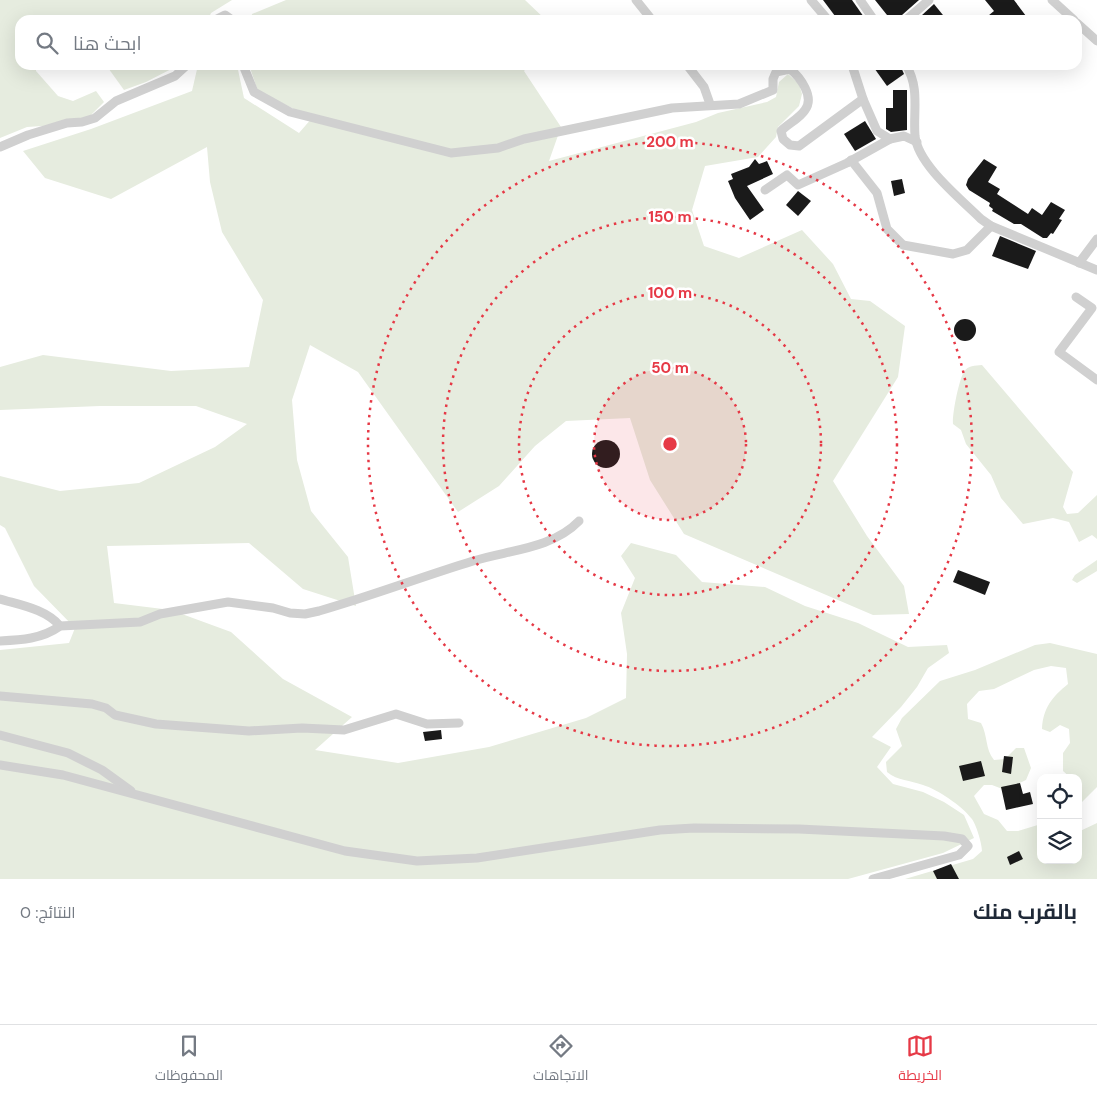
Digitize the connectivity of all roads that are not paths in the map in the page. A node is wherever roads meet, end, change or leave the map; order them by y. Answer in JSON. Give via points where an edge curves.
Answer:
{"nodes":[{"id":1,"x":636,"y":0,"type":"edge"},
{"id":2,"x":811,"y":0,"type":"edge"},
{"id":3,"x":860,"y":0,"type":"edge"},
{"id":4,"x":930,"y":0,"type":"edge"},
{"id":5,"x":1052,"y":0,"type":"edge"},
{"id":6,"x":648,"y":15,"type":"edge"},
{"id":7,"x":824,"y":15,"type":"edge"},
{"id":8,"x":870,"y":15,"type":"edge"},
{"id":9,"x":912,"y":15,"type":"edge"},
{"id":10,"x":1068,"y":15,"type":"edge"},
{"id":11,"x":1082,"y":28,"type":"edge"},
{"id":12,"x":1097,"y":41,"type":"edge"},
{"id":13,"x":182,"y":70,"type":"edge"},
{"id":14,"x":245,"y":70,"type":"edge"},
{"id":15,"x":691,"y":70,"type":"edge"},
{"id":16,"x":785,"y":70,"type":"edge"},
{"id":17,"x":791,"y":70,"type":"edge"},
{"id":18,"x":853,"y":70,"type":"edge"},
{"id":19,"x":909,"y":70,"type":"edge"},
{"id":20,"x":862,"y":99,"type":"junction"},
{"id":21,"x":710,"y":104,"type":"junction"},
{"id":22,"x":890,"y":138,"type":"junction"},
{"id":23,"x":916,"y":142,"type":"junction"},
{"id":24,"x":0,"y":147,"type":"edge"},
{"id":25,"x":851,"y":160,"type":"junction"},
{"id":26,"x":765,"y":190,"type":"dead end"},
{"id":27,"x":991,"y":226,"type":"junction"},
{"id":28,"x":1097,"y":239,"type":"edge"},
{"id":29,"x":1079,"y":263,"type":"junction"},
{"id":30,"x":1097,"y":270,"type":"edge"},
{"id":31,"x":1076,"y":297,"type":"dead end"},
{"id":32,"x":1095,"y":375,"type":"edge"},
{"id":33,"x":579,"y":521,"type":"dead end"},
{"id":34,"x":0,"y":599,"type":"edge"},
{"id":35,"x":60,"y":626,"type":"junction"},
{"id":36,"x":0,"y":641,"type":"edge"},
{"id":37,"x":0,"y":696,"type":"edge"},
{"id":38,"x":459,"y":723,"type":"dead end"},
{"id":39,"x":0,"y":735,"type":"edge"},
{"id":40,"x":0,"y":764,"type":"edge"},
{"id":41,"x":135,"y":794,"type":"junction"},
{"id":42,"x":873,"y":879,"type":"edge"}],
"edges":[{"from":1,"to":6,"type":"street"},
{"from":2,"to":7,"type":"street"},
{"from":3,"to":8,"type":"street"},
{"from":4,"to":9,"type":"street"},
{"from":5,"to":10,"type":"street"},
{"from":11,"to":12,"type":"street"},
{"from":13,"to":24,"type":"street","via":[[175,76],[116,101],[95,118],[67,122]]},
{"from":14,"to":21,"type":"street","via":[[254,92],[290,112],[451,153],[498,148],[608,120]]},
{"from":15,"to":21,"type":"street","via":[[704,87]]},
{"from":16,"to":21,"type":"street","via":[[776,72],[773,90],[739,104],[722,107]]},
{"from":17,"to":20,"type":"street","via":[[806,91],[808,101],[805,110],[781,131],[783,139],[790,145],[800,146]]},
{"from":18,"to":20,"type":"street"},
{"from":19,"to":23,"type":"street","via":[[915,88]]},
{"from":20,"to":22,"type":"street","via":[[877,131]]},
{"from":22,"to":23,"type":"street","via":[[904,136]]},
{"from":22,"to":25,"type":"street"},
{"from":23,"to":27,"type":"street","via":[[923,160]]},
{"from":25,"to":26,"type":"street","via":[[798,185],[787,175]]},
{"from":25,"to":27,"type":"street","via":[[877,193],[887,228],[903,245],[953,254],[967,250]]},
{"from":27,"to":29,"type":"street"},
{"from":28,"to":29,"type":"street"},
{"from":29,"to":30,"type":"street"},
{"from":31,"to":32,"type":"street","via":[[1092,308],[1059,352]]},
{"from":33,"to":35,"type":"street","via":[[568,532],[550,541],[475,560],[305,614],[228,602],[160,614],[140,622]]},
{"from":34,"to":35,"type":"street","via":[[42,612]]},
{"from":35,"to":36,"type":"street","via":[[50,634]]},
{"from":37,"to":38,"type":"street","via":[[100,705],[116,715],[156,724],[249,731],[344,730],[396,714],[427,724]]},
{"from":39,"to":41,"type":"street","via":[[68,753],[102,770]]},
{"from":40,"to":41,"type":"street"},
{"from":41,"to":42,"type":"street","via":[[345,851],[417,861],[477,858],[660,830],[694,828],[944,836],[962,839],[968,846],[959,855]]}]}
